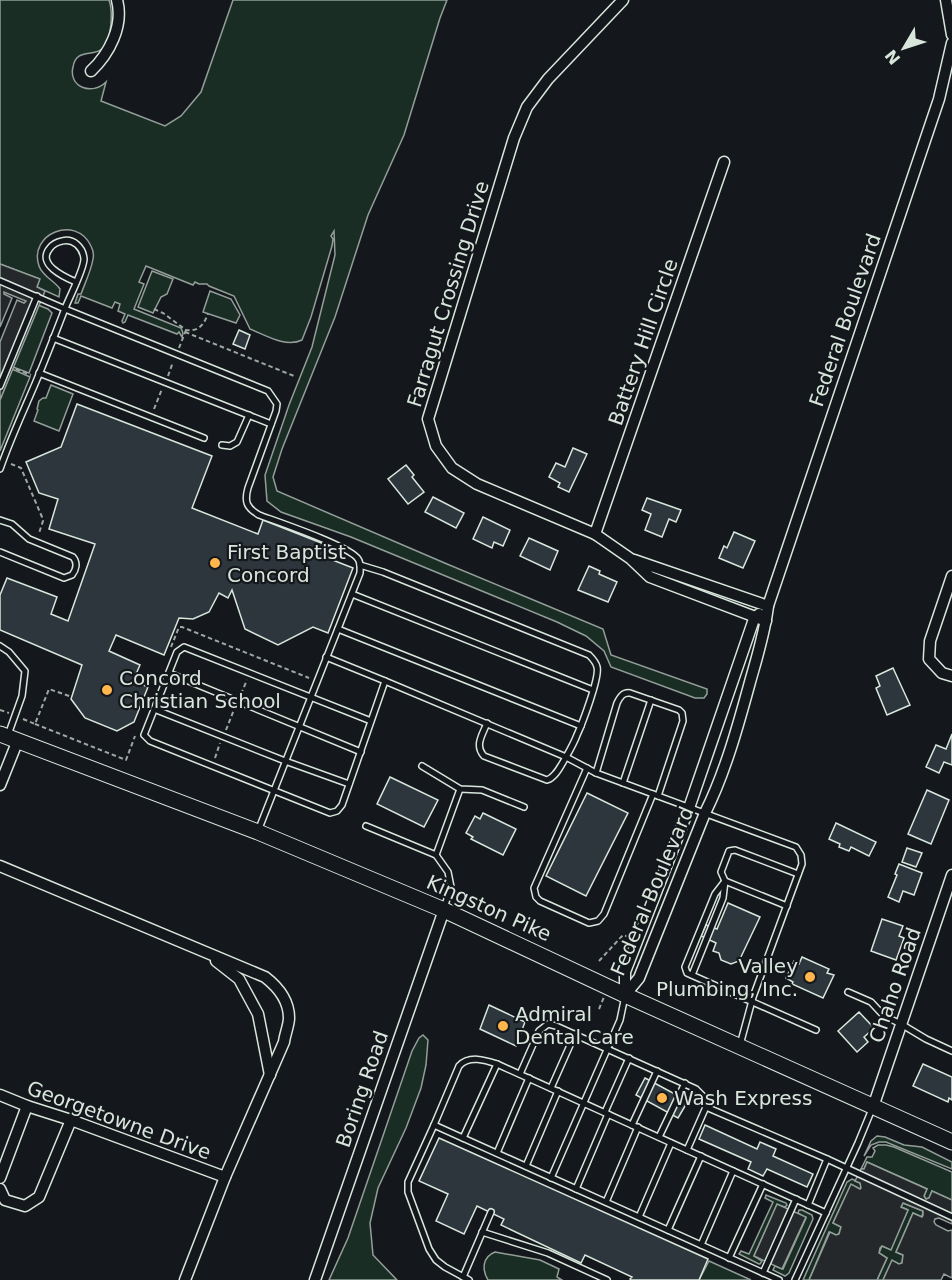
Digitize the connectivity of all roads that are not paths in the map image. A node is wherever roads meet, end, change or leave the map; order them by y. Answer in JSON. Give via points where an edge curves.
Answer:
{"nodes":[{"id":1,"x":117,"y":0,"type":"edge"},
{"id":2,"x":623,"y":0,"type":"edge"},
{"id":3,"x":946,"y":0,"type":"edge"},
{"id":4,"x":952,"y":35,"type":"edge"},
{"id":5,"x":952,"y":44,"type":"edge"},
{"id":6,"x":91,"y":71,"type":"dead end"},
{"id":7,"x":724,"y":162,"type":"dead end"},
{"id":8,"x":76,"y":282,"type":"junction"},
{"id":9,"x":1,"y":283,"type":"edge"},
{"id":10,"x":37,"y":296,"type":"junction"},
{"id":11,"x":65,"y":309,"type":"junction"},
{"id":12,"x":53,"y":338,"type":"junction"},
{"id":13,"x":39,"y":373,"type":"junction"},
{"id":14,"x":0,"y":386,"type":"edge"},
{"id":15,"x":249,"y":416,"type":"junction"},
{"id":16,"x":271,"y":424,"type":"junction"},
{"id":17,"x":204,"y":438,"type":"dead end"},
{"id":18,"x":222,"y":445,"type":"dead end"},
{"id":19,"x":0,"y":469,"type":"edge"},
{"id":20,"x":0,"y":520,"type":"edge"},
{"id":21,"x":595,"y":534,"type":"junction"},
{"id":22,"x":0,"y":552,"type":"edge"},
{"id":23,"x":631,"y":559,"type":"junction"},
{"id":24,"x":360,"y":565,"type":"junction"},
{"id":25,"x":952,"y":576,"type":"edge"},
{"id":26,"x":717,"y":589,"type":"junction"},
{"id":27,"x":352,"y":594,"type":"junction"},
{"id":28,"x":713,"y":601,"type":"junction"},
{"id":29,"x":768,"y":606,"type":"junction"},
{"id":30,"x":761,"y":619,"type":"junction"},
{"id":31,"x":338,"y":628,"type":"junction"},
{"id":32,"x":0,"y":646,"type":"edge"},
{"id":33,"x":326,"y":657,"type":"junction"},
{"id":34,"x":169,"y":673,"type":"junction"},
{"id":35,"x":952,"y":676,"type":"edge"},
{"id":36,"x":385,"y":681,"type":"junction"},
{"id":37,"x":593,"y":690,"type":"junction"},
{"id":38,"x":311,"y":696,"type":"junction"},
{"id":39,"x":651,"y":700,"type":"junction"},
{"id":40,"x":154,"y":709,"type":"junction"},
{"id":41,"x":371,"y":721,"type":"junction"},
{"id":42,"x":487,"y":723,"type":"junction"},
{"id":43,"x":581,"y":726,"type":"junction"},
{"id":44,"x":299,"y":727,"type":"junction"},
{"id":45,"x":8,"y":737,"type":"edge"},
{"id":46,"x":361,"y":752,"type":"junction"},
{"id":47,"x":566,"y":757,"type":"junction"},
{"id":48,"x":285,"y":761,"type":"junction"},
{"id":49,"x":422,"y":766,"type":"dead end"},
{"id":50,"x":587,"y":768,"type":"junction"},
{"id":51,"x":596,"y":773,"type":"junction"},
{"id":52,"x":623,"y":783,"type":"junction"},
{"id":53,"x":350,"y":784,"type":"junction"},
{"id":54,"x":0,"y":785,"type":"edge"},
{"id":55,"x":460,"y":789,"type":"junction"},
{"id":56,"x":274,"y":790,"type":"junction"},
{"id":57,"x":656,"y":795,"type":"junction"},
{"id":58,"x":524,"y":807,"type":"dead end"},
{"id":59,"x":689,"y":807,"type":"junction"},
{"id":60,"x":705,"y":813,"type":"junction"},
{"id":61,"x":366,"y":826,"type":"dead end"},
{"id":62,"x":258,"y":832,"type":"junction"},
{"id":63,"x":436,"y":855,"type":"junction"},
{"id":64,"x":0,"y":866,"type":"edge"},
{"id":65,"x":798,"y":874,"type":"junction"},
{"id":66,"x":952,"y":875,"type":"edge"},
{"id":67,"x":725,"y":881,"type":"junction"},
{"id":68,"x":787,"y":906,"type":"junction"},
{"id":69,"x":444,"y":910,"type":"junction"},
{"id":70,"x":207,"y":953,"type":"junction"},
{"id":71,"x":848,"y":992,"type":"dead end"},
{"id":72,"x":625,"y":995,"type":"junction"},
{"id":73,"x":752,"y":1002,"type":"junction"},
{"id":74,"x":901,"y":1024,"type":"junction"},
{"id":75,"x":816,"y":1030,"type":"dead end"},
{"id":76,"x":575,"y":1034,"type":"junction"},
{"id":77,"x":740,"y":1047,"type":"junction"},
{"id":78,"x":608,"y":1049,"type":"junction"},
{"id":79,"x":952,"y":1051,"type":"edge"},
{"id":80,"x":629,"y":1058,"type":"junction"},
{"id":81,"x":497,"y":1064,"type":"junction"},
{"id":82,"x":657,"y":1071,"type":"junction"},
{"id":83,"x":520,"y":1074,"type":"junction"},
{"id":84,"x":270,"y":1076,"type":"junction"},
{"id":85,"x":529,"y":1078,"type":"junction"},
{"id":86,"x":685,"y":1083,"type":"junction"},
{"id":87,"x":551,"y":1088,"type":"junction"},
{"id":88,"x":558,"y":1091,"type":"junction"},
{"id":89,"x":0,"y":1095,"type":"edge"},
{"id":90,"x":584,"y":1103,"type":"junction"},
{"id":91,"x":27,"y":1106,"type":"junction"},
{"id":92,"x":706,"y":1107,"type":"junction"},
{"id":93,"x":873,"y":1107,"type":"junction"},
{"id":94,"x":606,"y":1113,"type":"junction"},
{"id":95,"x":71,"y":1120,"type":"junction"},
{"id":96,"x":434,"y":1125,"type":"junction"},
{"id":97,"x":635,"y":1126,"type":"junction"},
{"id":98,"x":659,"y":1137,"type":"junction"},
{"id":99,"x":463,"y":1138,"type":"junction"},
{"id":100,"x":952,"y":1142,"type":"edge"},
{"id":101,"x":671,"y":1143,"type":"junction"},
{"id":102,"x":687,"y":1150,"type":"junction"},
{"id":103,"x":497,"y":1153,"type":"junction"},
{"id":104,"x":700,"y":1156,"type":"junction"},
{"id":105,"x":827,"y":1159,"type":"junction"},
{"id":106,"x":526,"y":1166,"type":"junction"},
{"id":107,"x":846,"y":1169,"type":"junction"},
{"id":108,"x":733,"y":1171,"type":"junction"},
{"id":109,"x":225,"y":1177,"type":"junction"},
{"id":110,"x":0,"y":1178,"type":"edge"},
{"id":111,"x":551,"y":1178,"type":"junction"},
{"id":112,"x":763,"y":1185,"type":"junction"},
{"id":113,"x":0,"y":1189,"type":"edge"},
{"id":114,"x":576,"y":1189,"type":"junction"},
{"id":115,"x":796,"y":1200,"type":"junction"},
{"id":116,"x":606,"y":1202,"type":"junction"},
{"id":117,"x":808,"y":1205,"type":"junction"},
{"id":118,"x":490,"y":1212,"type":"dead end"},
{"id":119,"x":826,"y":1213,"type":"junction"},
{"id":120,"x":639,"y":1217,"type":"junction"},
{"id":121,"x":952,"y":1217,"type":"edge"},
{"id":122,"x":668,"y":1230,"type":"junction"},
{"id":123,"x":482,"y":1232,"type":"junction"},
{"id":124,"x":701,"y":1245,"type":"junction"},
{"id":125,"x":729,"y":1258,"type":"junction"},
{"id":126,"x":763,"y":1273,"type":"junction"},
{"id":127,"x":463,"y":1277,"type":"junction"},
{"id":128,"x":185,"y":1280,"type":"edge"},
{"id":129,"x":315,"y":1280,"type":"edge"},
{"id":130,"x":469,"y":1280,"type":"edge"},
{"id":131,"x":607,"y":1280,"type":"edge"},
{"id":132,"x":779,"y":1280,"type":"edge"},
{"id":133,"x":795,"y":1280,"type":"edge"}],
"edges":[{"from":1,"to":6,"type":"street","via":[[114,36],[106,55]]},
{"from":2,"to":21,"type":"street","name":"Farragut Crossing Drive","via":[[527,106],[428,420],[436,446],[452,468],[477,484]]},
{"from":3,"to":4,"type":"street"},
{"from":5,"to":29,"type":"street","name":"Federal Boulevard","via":[[939,99]]},
{"from":7,"to":21,"type":"street","name":"Battery Hill Circle"},
{"from":8,"to":8,"type":"lane","via":[[84,259],[80,248],[67,240],[57,242],[48,250],[47,261],[60,275]]},
{"from":8,"to":11,"type":"lane"},
{"from":9,"to":10,"type":"lane"},
{"from":10,"to":11,"type":"lane"},
{"from":10,"to":14,"type":"lane"},
{"from":11,"to":12,"type":"lane"},
{"from":11,"to":16,"type":"lane","via":[[268,391],[277,404]]},
{"from":12,"to":13,"type":"lane"},
{"from":12,"to":15,"type":"lane"},
{"from":13,"to":17,"type":"lane"},
{"from":13,"to":19,"type":"lane"},
{"from":15,"to":16,"type":"lane"},
{"from":15,"to":18,"type":"lane","via":[[237,442]]},
{"from":16,"to":24,"type":"lane","via":[[248,488],[248,506],[260,515],[344,547],[358,558]]},
{"from":20,"to":22,"type":"lane","via":[[12,524],[29,539],[73,557],[76,568],[72,576],[64,578]]},
{"from":21,"to":23,"type":"street","name":"Farragut Crossing Drive"},
{"from":23,"to":26,"type":"street","name":"Farragut Crossing Drive"},
{"from":23,"to":28,"type":"street","name":"Farragut Crossing Drive","via":[[650,577]]},
{"from":24,"to":27,"type":"lane"},
{"from":24,"to":37,"type":"lane","via":[[589,655],[598,667]]},
{"from":25,"to":35,"type":"street","via":[[930,641],[929,659],[942,673]]},
{"from":26,"to":28,"type":"street"},
{"from":26,"to":29,"type":"street","name":"Farragut Crossing Drive"},
{"from":27,"to":31,"type":"lane"},
{"from":27,"to":37,"type":"lane"},
{"from":28,"to":30,"type":"street","name":"Farragut Crossing Drive"},
{"from":29,"to":30,"type":"street","name":"Federal Boulevard"},
{"from":30,"to":59,"type":"street","name":"Federal Boulevard","via":[[754,619]]},
{"from":30,"to":60,"type":"street","name":"Federal Boulevard","via":[[741,714]]},
{"from":31,"to":33,"type":"lane"},
{"from":31,"to":43,"type":"lane"},
{"from":32,"to":45,"type":"lane","via":[[25,670],[22,696]]},
{"from":33,"to":36,"type":"lane"},
{"from":33,"to":38,"type":"lane"},
{"from":34,"to":38,"type":"lane","via":[[177,652],[184,647]]},
{"from":34,"to":40,"type":"lane"},
{"from":34,"to":44,"type":"lane"},
{"from":36,"to":41,"type":"lane"},
{"from":36,"to":42,"type":"lane"},
{"from":37,"to":43,"type":"lane"},
{"from":38,"to":41,"type":"lane"},
{"from":38,"to":44,"type":"lane"},
{"from":39,"to":51,"type":"lane","via":[[630,693],[620,698]]},
{"from":39,"to":52,"type":"lane"},
{"from":39,"to":57,"type":"lane","via":[[679,710],[683,716]]},
{"from":40,"to":48,"type":"lane"},
{"from":40,"to":56,"type":"lane","via":[[144,735],[147,740]]},
{"from":41,"to":46,"type":"lane"},
{"from":42,"to":47,"type":"lane"},
{"from":42,"to":47,"type":"lane","via":[[479,746],[484,756],[547,780]]},
{"from":43,"to":47,"type":"lane"},
{"from":44,"to":46,"type":"lane"},
{"from":44,"to":48,"type":"lane"},
{"from":45,"to":54,"type":"street"},
{"from":45,"to":62,"type":"main road","name":"Kingston Pike"},
{"from":46,"to":53,"type":"lane"},
{"from":47,"to":50,"type":"lane"},
{"from":48,"to":53,"type":"lane"},
{"from":48,"to":56,"type":"lane"},
{"from":49,"to":55,"type":"lane"},
{"from":50,"to":51,"type":"lane"},
{"from":50,"to":57,"type":"lane","via":[[534,888],[540,901],[589,922],[598,921],[604,914]]},
{"from":51,"to":52,"type":"lane"},
{"from":52,"to":57,"type":"lane"},
{"from":53,"to":56,"type":"lane","via":[[342,806],[333,813]]},
{"from":55,"to":58,"type":"lane","via":[[482,790]]},
{"from":55,"to":63,"type":"lane"},
{"from":56,"to":62,"type":"lane"},
{"from":57,"to":59,"type":"lane"},
{"from":59,"to":60,"type":"lane"},
{"from":59,"to":72,"type":"street","name":"Federal Boulevard","via":[[625,972]]},
{"from":60,"to":65,"type":"lane","via":[[796,847],[802,864]]},
{"from":60,"to":72,"type":"street","name":"Federal Boulevard","via":[[639,978]]},
{"from":61,"to":63,"type":"lane"},
{"from":62,"to":69,"type":"main road","name":"Kingston Pike"},
{"from":63,"to":69,"type":"lane","via":[[448,873],[451,887]]},
{"from":64,"to":70,"type":"street"},
{"from":65,"to":67,"type":"lane","via":[[735,850],[727,854],[721,872]]},
{"from":65,"to":68,"type":"lane"},
{"from":66,"to":74,"type":"street","name":"Chaho Road"},
{"from":67,"to":68,"type":"lane"},
{"from":67,"to":73,"type":"lane","via":[[723,898],[689,974]]},
{"from":68,"to":73,"type":"lane"},
{"from":69,"to":72,"type":"main road","name":"Kingston Pike"},
{"from":69,"to":129,"type":"street","name":"Boring Road"},
{"from":70,"to":84,"type":"street","via":[[239,980],[253,1003]]},
{"from":70,"to":84,"type":"street","via":[[265,976],[283,995],[289,1018]]},
{"from":71,"to":74,"type":"lane","via":[[871,1002],[884,1016]]},
{"from":72,"to":77,"type":"main road","name":"Kingston Pike"},
{"from":72,"to":78,"type":"lane"},
{"from":73,"to":75,"type":"lane"},
{"from":73,"to":77,"type":"lane"},
{"from":74,"to":79,"type":"lane"},
{"from":74,"to":93,"type":"street","name":"Chaho Road"},
{"from":76,"to":78,"type":"lane"},
{"from":76,"to":83,"type":"lane","via":[[548,1024],[539,1031]]},
{"from":76,"to":87,"type":"lane"},
{"from":77,"to":93,"type":"main road","name":"Kingston Pike"},
{"from":78,"to":80,"type":"lane"},
{"from":78,"to":90,"type":"lane"},
{"from":80,"to":82,"type":"lane"},
{"from":80,"to":94,"type":"lane"},
{"from":81,"to":83,"type":"lane"},
{"from":81,"to":96,"type":"lane","via":[[478,1059],[463,1062]]},
{"from":81,"to":99,"type":"lane"},
{"from":82,"to":86,"type":"lane"},
{"from":82,"to":97,"type":"lane"},
{"from":83,"to":85,"type":"lane"},
{"from":84,"to":109,"type":"street"},
{"from":85,"to":87,"type":"lane"},
{"from":85,"to":103,"type":"lane"},
{"from":86,"to":92,"type":"lane","via":[[705,1098]]},
{"from":86,"to":98,"type":"lane"},
{"from":87,"to":88,"type":"lane"},
{"from":88,"to":90,"type":"lane"},
{"from":88,"to":106,"type":"lane"},
{"from":89,"to":91,"type":"street","name":"Georgetowne Drive"},
{"from":90,"to":94,"type":"lane"},
{"from":90,"to":111,"type":"lane"},
{"from":91,"to":95,"type":"street","name":"Georgetowne Drive"},
{"from":91,"to":110,"type":"street"},
{"from":92,"to":102,"type":"lane"},
{"from":92,"to":105,"type":"lane"},
{"from":93,"to":100,"type":"main road","name":"Kingston Pike"},
{"from":93,"to":107,"type":"lane"},
{"from":94,"to":97,"type":"lane"},
{"from":94,"to":114,"type":"lane"},
{"from":95,"to":109,"type":"street","name":"Georgetowne Drive"},
{"from":95,"to":113,"type":"street","via":[[39,1197],[25,1206],[5,1200]]},
{"from":96,"to":99,"type":"lane"},
{"from":96,"to":127,"type":"lane","via":[[408,1182],[408,1192],[436,1260]]},
{"from":97,"to":98,"type":"lane"},
{"from":97,"to":116,"type":"lane"},
{"from":98,"to":101,"type":"lane"},
{"from":99,"to":103,"type":"lane"},
{"from":101,"to":102,"type":"lane"},
{"from":101,"to":120,"type":"lane"},
{"from":102,"to":104,"type":"lane"},
{"from":103,"to":106,"type":"lane"},
{"from":104,"to":108,"type":"lane"},
{"from":104,"to":122,"type":"lane"},
{"from":105,"to":107,"type":"lane"},
{"from":105,"to":117,"type":"lane"},
{"from":106,"to":111,"type":"lane"},
{"from":107,"to":119,"type":"lane"},
{"from":107,"to":121,"type":"lane"},
{"from":108,"to":112,"type":"lane"},
{"from":108,"to":124,"type":"lane"},
{"from":109,"to":128,"type":"street"},
{"from":111,"to":114,"type":"lane"},
{"from":112,"to":115,"type":"lane"},
{"from":112,"to":125,"type":"lane"},
{"from":114,"to":116,"type":"lane"},
{"from":115,"to":117,"type":"lane"},
{"from":115,"to":126,"type":"lane"},
{"from":116,"to":120,"type":"lane"},
{"from":117,"to":119,"type":"lane"},
{"from":118,"to":123,"type":"lane"},
{"from":119,"to":133,"type":"lane"},
{"from":120,"to":122,"type":"lane"},
{"from":122,"to":124,"type":"lane"},
{"from":123,"to":127,"type":"lane"},
{"from":123,"to":131,"type":"lane","via":[[548,1253]]},
{"from":124,"to":125,"type":"lane"},
{"from":125,"to":126,"type":"lane"},
{"from":126,"to":132,"type":"lane"},
{"from":127,"to":130,"type":"lane"}]}
